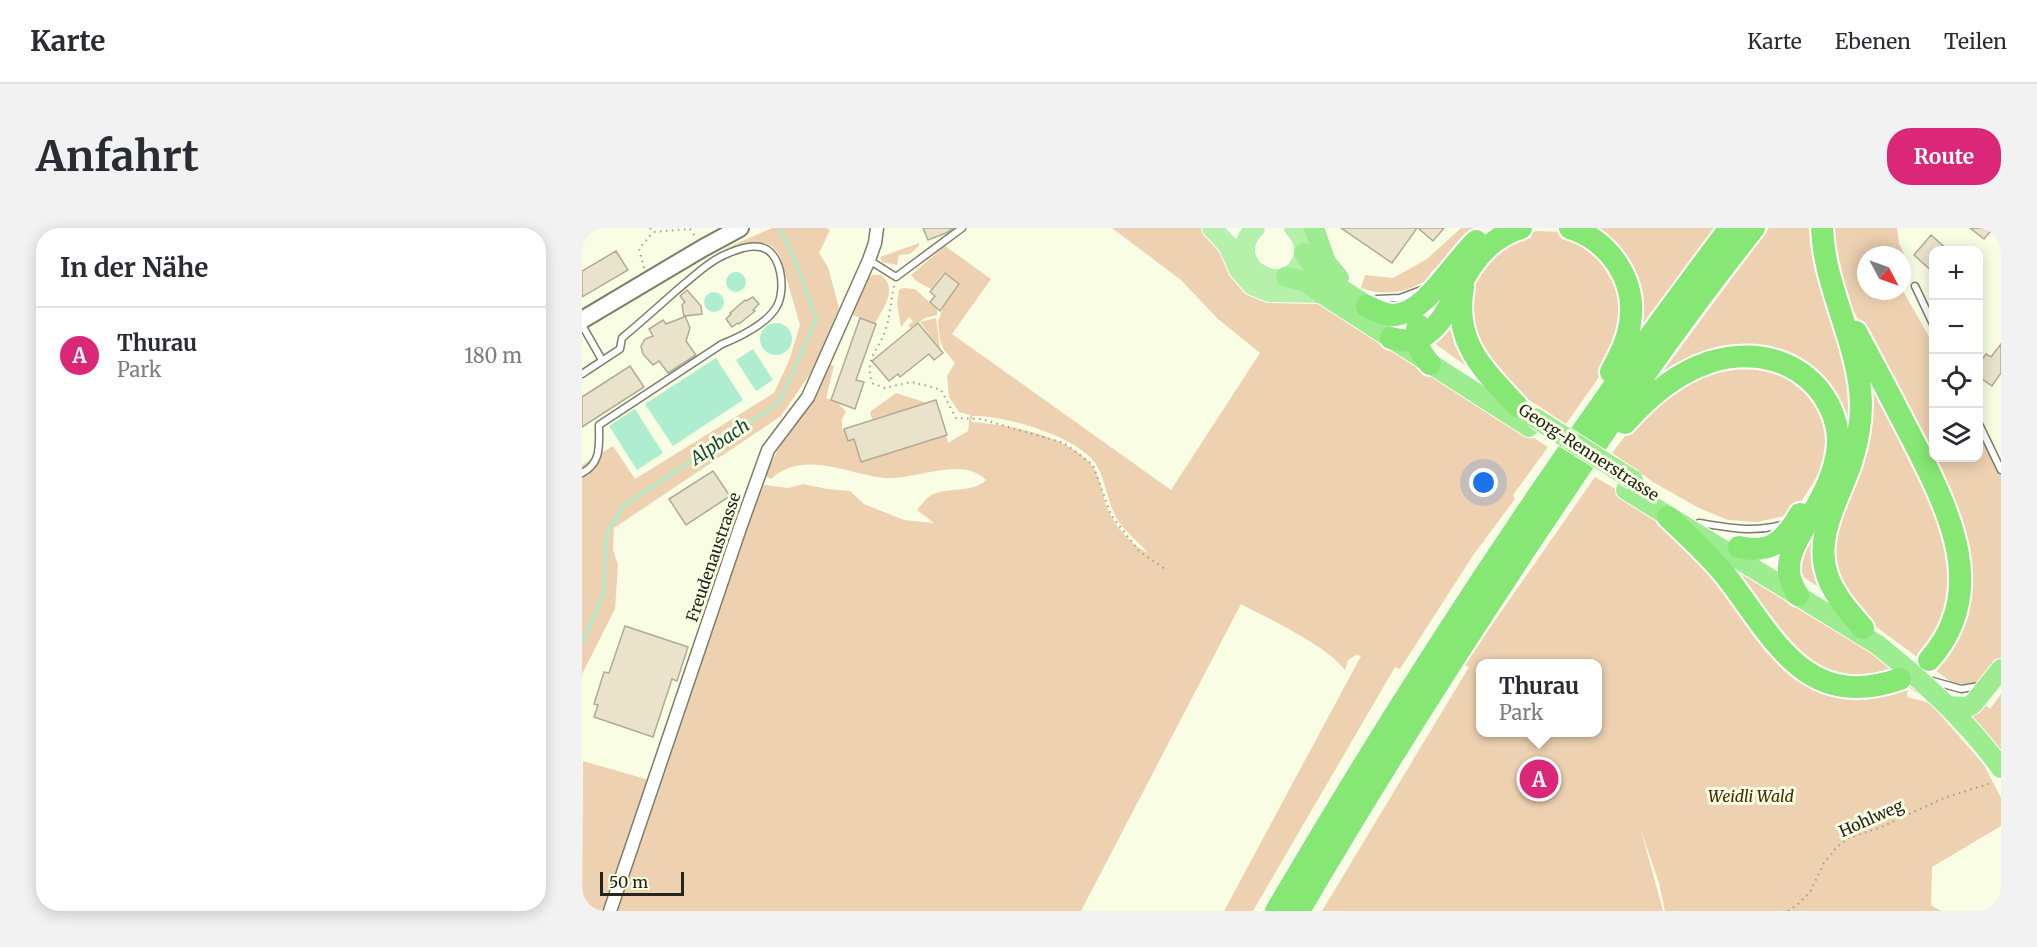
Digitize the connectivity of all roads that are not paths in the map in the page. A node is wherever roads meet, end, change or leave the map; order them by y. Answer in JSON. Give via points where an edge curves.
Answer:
{"nodes":[{"id":1,"x":740,"y":228,"type":"edge"},
{"id":2,"x":877,"y":228,"type":"edge"},
{"id":3,"x":962,"y":228,"type":"edge"},
{"id":4,"x":1212,"y":228,"type":"edge"},
{"id":5,"x":1225,"y":228,"type":"edge"},
{"id":6,"x":1253,"y":228,"type":"edge"},
{"id":7,"x":1294,"y":228,"type":"edge"},
{"id":8,"x":1314,"y":228,"type":"edge"},
{"id":9,"x":1493,"y":228,"type":"edge"},
{"id":10,"x":1521,"y":228,"type":"edge"},
{"id":11,"x":1570,"y":228,"type":"edge"},
{"id":12,"x":1730,"y":228,"type":"edge"},
{"id":13,"x":1754,"y":228,"type":"edge"},
{"id":14,"x":1822,"y":228,"type":"edge"},
{"id":15,"x":1245,"y":252,"type":"junction"},
{"id":16,"x":1304,"y":253,"type":"junction"},
{"id":17,"x":869,"y":260,"type":"junction"},
{"id":18,"x":1465,"y":276,"type":"junction"},
{"id":19,"x":1286,"y":277,"type":"junction"},
{"id":20,"x":1441,"y":281,"type":"junction"},
{"id":21,"x":1914,"y":286,"type":"dead end"},
{"id":22,"x":1835,"y":291,"type":"junction"},
{"id":23,"x":1344,"y":292,"type":"junction"},
{"id":24,"x":1316,"y":293,"type":"junction"},
{"id":25,"x":1367,"y":306,"type":"junction"},
{"id":26,"x":1929,"y":316,"type":"edge"},
{"id":27,"x":582,"y":320,"type":"edge"},
{"id":28,"x":582,"y":325,"type":"edge"},
{"id":29,"x":1391,"y":338,"type":"junction"},
{"id":30,"x":1416,"y":339,"type":"junction"},
{"id":31,"x":602,"y":360,"type":"junction"},
{"id":32,"x":1430,"y":364,"type":"junction"},
{"id":33,"x":582,"y":374,"type":"edge"},
{"id":34,"x":1527,"y":417,"type":"junction"},
{"id":35,"x":1983,"y":432,"type":"edge"},
{"id":36,"x":1565,"y":457,"type":"junction"},
{"id":37,"x":2001,"y":470,"type":"edge"},
{"id":38,"x":1832,"y":471,"type":"junction"},
{"id":39,"x":582,"y":473,"type":"edge"},
{"id":40,"x":1630,"y":485,"type":"junction"},
{"id":41,"x":1564,"y":491,"type":"junction"},
{"id":42,"x":1668,"y":517,"type":"junction"},
{"id":43,"x":1797,"y":519,"type":"junction"},
{"id":44,"x":1699,"y":523,"type":"junction"},
{"id":45,"x":1739,"y":547,"type":"junction"},
{"id":46,"x":1789,"y":575,"type":"junction"},
{"id":47,"x":1798,"y":596,"type":"junction"},
{"id":48,"x":1856,"y":620,"type":"junction"},
{"id":49,"x":1878,"y":645,"type":"junction"},
{"id":50,"x":1915,"y":671,"type":"junction"},
{"id":51,"x":1997,"y":674,"type":"edge"},
{"id":52,"x":1949,"y":706,"type":"junction"},
{"id":53,"x":1996,"y":775,"type":"edge"},
{"id":54,"x":610,"y":911,"type":"edge"},
{"id":55,"x":1276,"y":911,"type":"edge"},
{"id":56,"x":1299,"y":911,"type":"edge"}],
"edges":[{"from":1,"to":27,"type":"main road"},
{"from":2,"to":17,"type":"street","name":"Freudenaustrasse"},
{"from":3,"to":17,"type":"lane","via":[[896,277]]},
{"from":4,"to":24,"type":"main road","via":[[1228,245],[1239,270],[1252,285],[1269,292]]},
{"from":5,"to":15,"type":"main road"},
{"from":6,"to":15,"type":"main road"},
{"from":7,"to":16,"type":"main road","via":[[1302,239]]},
{"from":8,"to":23,"type":"highway","via":[[1326,262],[1340,279]]},
{"from":9,"to":20,"type":"highway","via":[[1465,251]]},
{"from":10,"to":18,"type":"highway","via":[[1490,245]]},
{"from":11,"to":36,"type":"highway","via":[[1598,242],[1615,259],[1628,285],[1631,309],[1628,336],[1619,357]]},
{"from":12,"to":36,"type":"highway"},
{"from":13,"to":41,"type":"highway"},
{"from":14,"to":22,"type":"highway","via":[[1827,269]]},
{"from":15,"to":19,"type":"main road","via":[[1251,266],[1263,276]]},
{"from":16,"to":19,"type":"main road","via":[[1298,268]]},
{"from":16,"to":23,"type":"highway","name":"Georg-Rennerstrasse","via":[[1318,273]]},
{"from":17,"to":54,"type":"street","name":"Freudenaustrasse","via":[[808,397],[768,450]]},
{"from":18,"to":30,"type":"highway","via":[[1439,323]]},
{"from":18,"to":34,"type":"highway","via":[[1460,303],[1464,335],[1474,357]]},
{"from":19,"to":24,"type":"highway","name":"Georg-Rennerstrasse","via":[[1303,280]]},
{"from":20,"to":25,"type":"highway","via":[[1410,312],[1392,316]]},
{"from":20,"to":30,"type":"highway","via":[[1419,322]]},
{"from":21,"to":26,"type":"lane"},
{"from":22,"to":48,"type":"highway","via":[[1858,375],[1861,417],[1852,458],[1827,524],[1823,555],[1829,581]]},
{"from":22,"to":50,"type":"highway","via":[[1935,483],[1956,539],[1960,573],[1954,620],[1945,639]]},
{"from":23,"to":25,"type":"highway","name":"Georg-Rennerstrasse"},
{"from":24,"to":29,"type":"highway","name":"Georg-Rennerstrasse"},
{"from":25,"to":30,"type":"highway","name":"Georg-Rennerstrasse"},
{"from":28,"to":31,"type":"lane"},
{"from":29,"to":30,"type":"highway"},
{"from":29,"to":32,"type":"highway","name":"Georg-Rennerstrasse"},
{"from":30,"to":32,"type":"highway"},
{"from":30,"to":34,"type":"highway","name":"Georg-Rennerstrasse"},
{"from":31,"to":33,"type":"lane"},
{"from":31,"to":39,"type":"lane","via":[[620,349],[622,338],[702,269],[727,253],[761,247],[777,261],[782,293],[776,308],[756,327],[722,344],[599,425],[597,459]]},
{"from":32,"to":34,"type":"highway","name":"Georg-Rennerstrasse"},
{"from":34,"to":40,"type":"highway","name":"Georg-Rennerstrasse","bridge":true},
{"from":35,"to":37,"type":"lane"},
{"from":36,"to":55,"type":"highway","via":[[1427,665]]},
{"from":38,"to":41,"type":"highway","via":[[1837,456],[1836,427],[1830,407],[1817,387],[1785,364],[1762,357],[1738,356],[1697,367],[1653,395],[1620,430],[1585,478]]},
{"from":38,"to":43,"type":"highway"},
{"from":38,"to":46,"type":"highway","via":[[1790,558]]},
{"from":40,"to":42,"type":"highway","name":"Georg-Rennerstrasse"},
{"from":40,"to":44,"type":"highway","name":"Georg-Rennerstrasse"},
{"from":41,"to":56,"type":"highway","via":[[1410,728]]},
{"from":42,"to":47,"type":"highway","name":"Georg-Rennerstrasse"},
{"from":42,"to":50,"type":"highway","via":[[1714,563],[1775,644],[1802,669],[1832,683],[1852,687],[1884,685]]},
{"from":43,"to":44,"type":"lane","via":[[1754,530]]},
{"from":43,"to":45,"type":"highway","via":[[1768,548]]},
{"from":44,"to":45,"type":"highway","name":"Georg-Rennerstrasse"},
{"from":45,"to":46,"type":"highway","name":"Georg-Rennerstrasse"},
{"from":46,"to":47,"type":"highway"},
{"from":46,"to":48,"type":"highway","name":"Georg-Rennerstrasse"},
{"from":47,"to":49,"type":"highway","name":"Georg-Rennerstrasse"},
{"from":48,"to":49,"type":"highway","name":"Georg-Rennerstrasse"},
{"from":49,"to":50,"type":"highway","name":"Georg-Rennerstrasse"},
{"from":50,"to":51,"type":"lane","via":[[1961,689],[1974,688]]},
{"from":50,"to":52,"type":"highway","name":"Georg-Rennerstrasse"},
{"from":51,"to":52,"type":"highway","via":[[1973,704]]},
{"from":52,"to":53,"type":"highway","name":"Georg-Rennerstrasse"}]}
